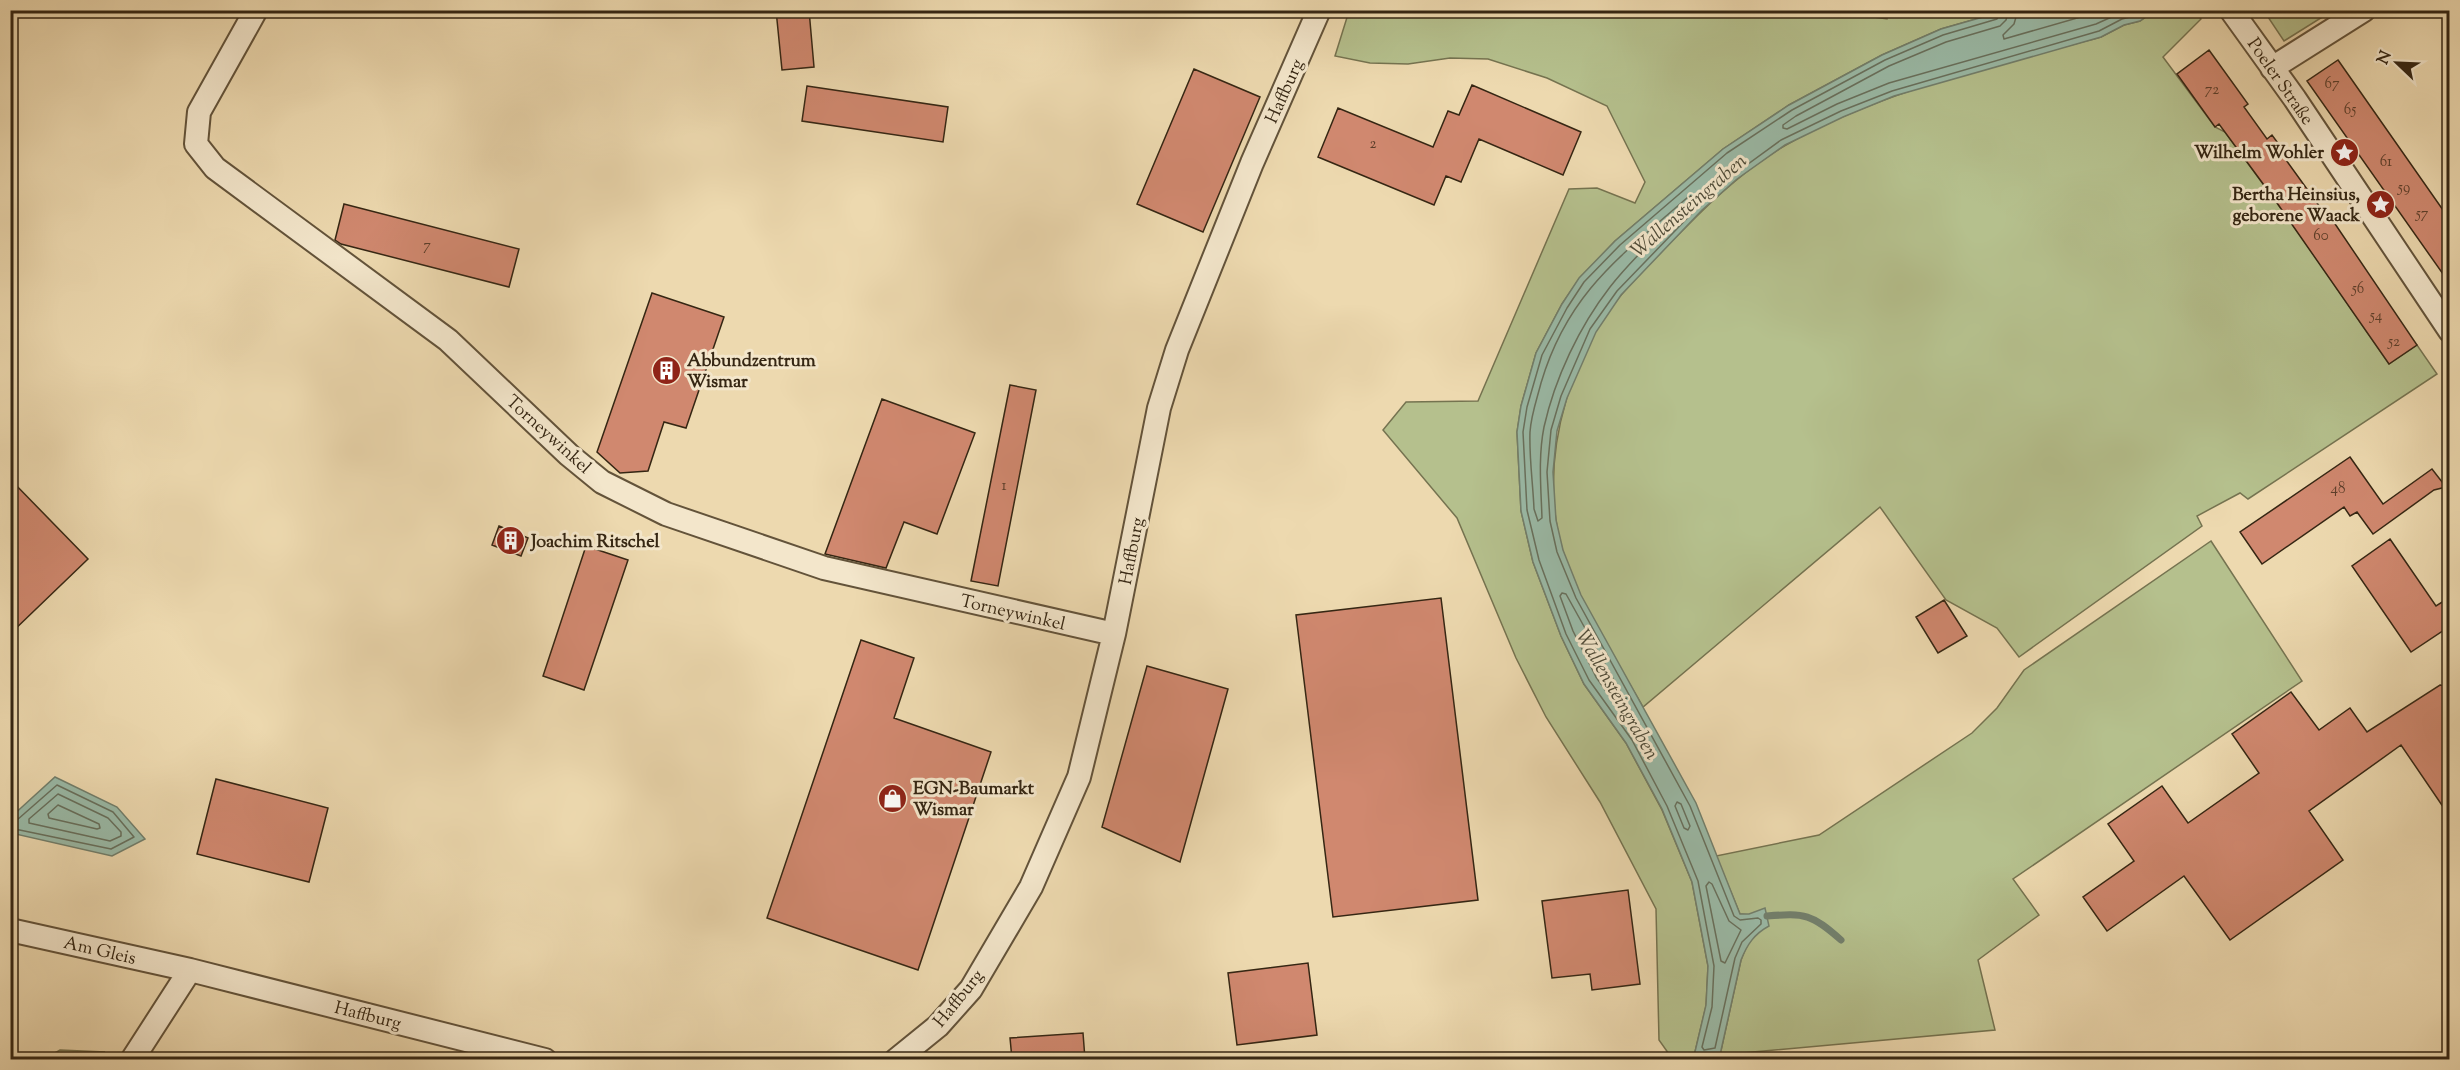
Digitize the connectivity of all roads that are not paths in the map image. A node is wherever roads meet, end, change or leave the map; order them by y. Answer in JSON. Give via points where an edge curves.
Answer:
{"nodes":[{"id":1,"x":256,"y":10,"type":"edge"},
{"id":2,"x":1319,"y":10,"type":"edge"},
{"id":3,"x":2231,"y":10,"type":"edge"},
{"id":4,"x":2364,"y":10,"type":"edge"},
{"id":5,"x":2272,"y":68,"type":"junction"},
{"id":6,"x":2446,"y":317,"type":"edge"},
{"id":7,"x":1114,"y":634,"type":"junction"},
{"id":8,"x":10,"y":930,"type":"edge"},
{"id":9,"x":190,"y":970,"type":"junction"},
{"id":10,"x":132,"y":1059,"type":"edge"},
{"id":11,"x":545,"y":1059,"type":"edge"},
{"id":12,"x":896,"y":1059,"type":"edge"}],
"edges":[{"from":1,"to":7,"type":"street","name":"Torneywinkel","via":[[199,112],[196,144],[215,168],[448,340],[602,482],[666,514],[824,568]]},
{"from":2,"to":7,"type":"street","name":"Haffburg","via":[[1252,163],[1169,376],[1159,408]]},
{"from":3,"to":5,"type":"street","name":"Poeler Straße"},
{"from":4,"to":5,"type":"street"},
{"from":5,"to":6,"type":"street","name":"Poeler Straße"},
{"from":7,"to":12,"type":"street","name":"Haffburg","via":[[1079,777],[1031,887],[971,989],[938,1026]]},
{"from":8,"to":9,"type":"street","name":"Am Gleis"},
{"from":9,"to":10,"type":"street"},
{"from":9,"to":11,"type":"street","name":"Haffburg"}]}
